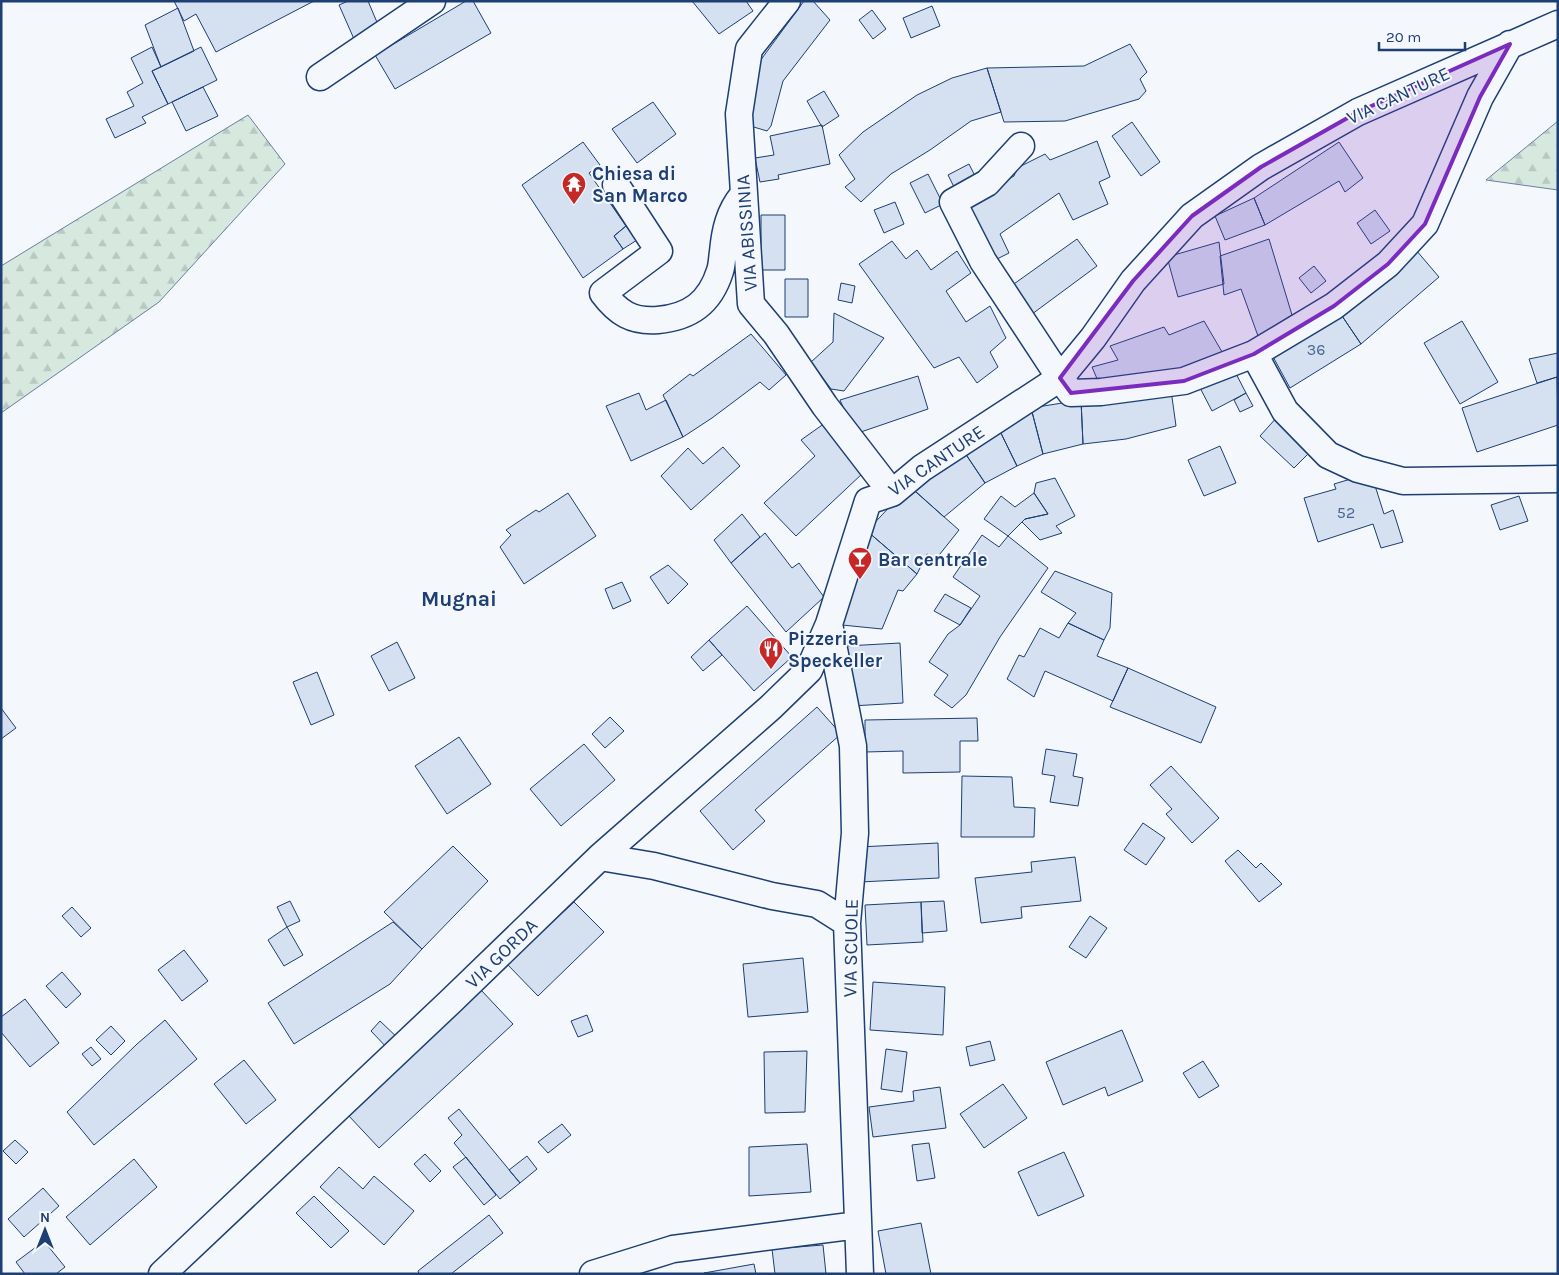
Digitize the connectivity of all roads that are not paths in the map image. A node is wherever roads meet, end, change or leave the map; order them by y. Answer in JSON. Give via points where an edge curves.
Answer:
{"nodes":[{"id":1,"x":432,"y":1,"type":"edge"},
{"id":2,"x":787,"y":1,"type":"edge"},
{"id":3,"x":1558,"y":24,"type":"edge"},
{"id":4,"x":1510,"y":44,"type":"junction"},
{"id":5,"x":320,"y":77,"type":"dead end"},
{"id":6,"x":1021,"y":146,"type":"dead end"},
{"id":7,"x":616,"y":185,"type":"dead end"},
{"id":8,"x":743,"y":194,"type":"junction"},
{"id":9,"x":1254,"y":354,"type":"junction"},
{"id":10,"x":1060,"y":378,"type":"junction"},
{"id":11,"x":1558,"y":479,"type":"edge"},
{"id":12,"x":892,"y":493,"type":"junction"},
{"id":13,"x":829,"y":624,"type":"junction"},
{"id":14,"x":600,"y":857,"type":"junction"},
{"id":15,"x":847,"y":923,"type":"junction"},
{"id":16,"x":858,"y":1225,"type":"junction"},
{"id":17,"x":162,"y":1274,"type":"edge"},
{"id":18,"x":593,"y":1274,"type":"edge"},
{"id":19,"x":860,"y":1274,"type":"edge"}],
"edges":[{"from":1,"to":5,"type":"street"},
{"from":2,"to":8,"type":"street","name":"VIA ABISSINIA","via":[[749,49],[739,114]]},
{"from":3,"to":4,"type":"street","name":"VIA CANTURE"},
{"from":4,"to":9,"type":"street","via":[[1480,97],[1425,224],[1388,264],[1334,306]]},
{"from":4,"to":10,"type":"street","name":"VIA CANTURE","via":[[1358,112],[1261,166],[1192,216],[1132,281],[1093,338]]},
{"from":6,"to":10,"type":"street","via":[[987,183],[953,202],[983,261]]},
{"from":7,"to":8,"type":"street","via":[[659,251],[603,293],[616,310],[633,318],[654,320],[678,318],[696,309],[710,292],[721,270],[724,233],[732,208]]},
{"from":8,"to":12,"type":"street","name":"VIA ABISSINIA","via":[[751,304]]},
{"from":9,"to":10,"type":"street","via":[[1184,381],[1101,392],[1071,393]]},
{"from":9,"to":11,"type":"street","via":[[1286,411],[1328,455],[1358,469],[1403,481]]},
{"from":10,"to":12,"type":"street","name":"VIA CANTURE","via":[[922,468]]},
{"from":12,"to":13,"type":"street","name":"VIA CANTURE","via":[[868,501]]},
{"from":13,"to":14,"type":"street","name":"VIA GORDA","via":[[809,670]]},
{"from":13,"to":15,"type":"street","name":"VIA SCUOLE","via":[[853,746],[855,833]]},
{"from":14,"to":15,"type":"street","via":[[654,866],[817,904]]},
{"from":14,"to":17,"type":"street","name":"VIA GORDA"},
{"from":15,"to":16,"type":"street","name":"VIA SCUOLE"},
{"from":16,"to":18,"type":"street","via":[[673,1249]]},
{"from":16,"to":19,"type":"street","name":"VIA SCUOLE"}]}
